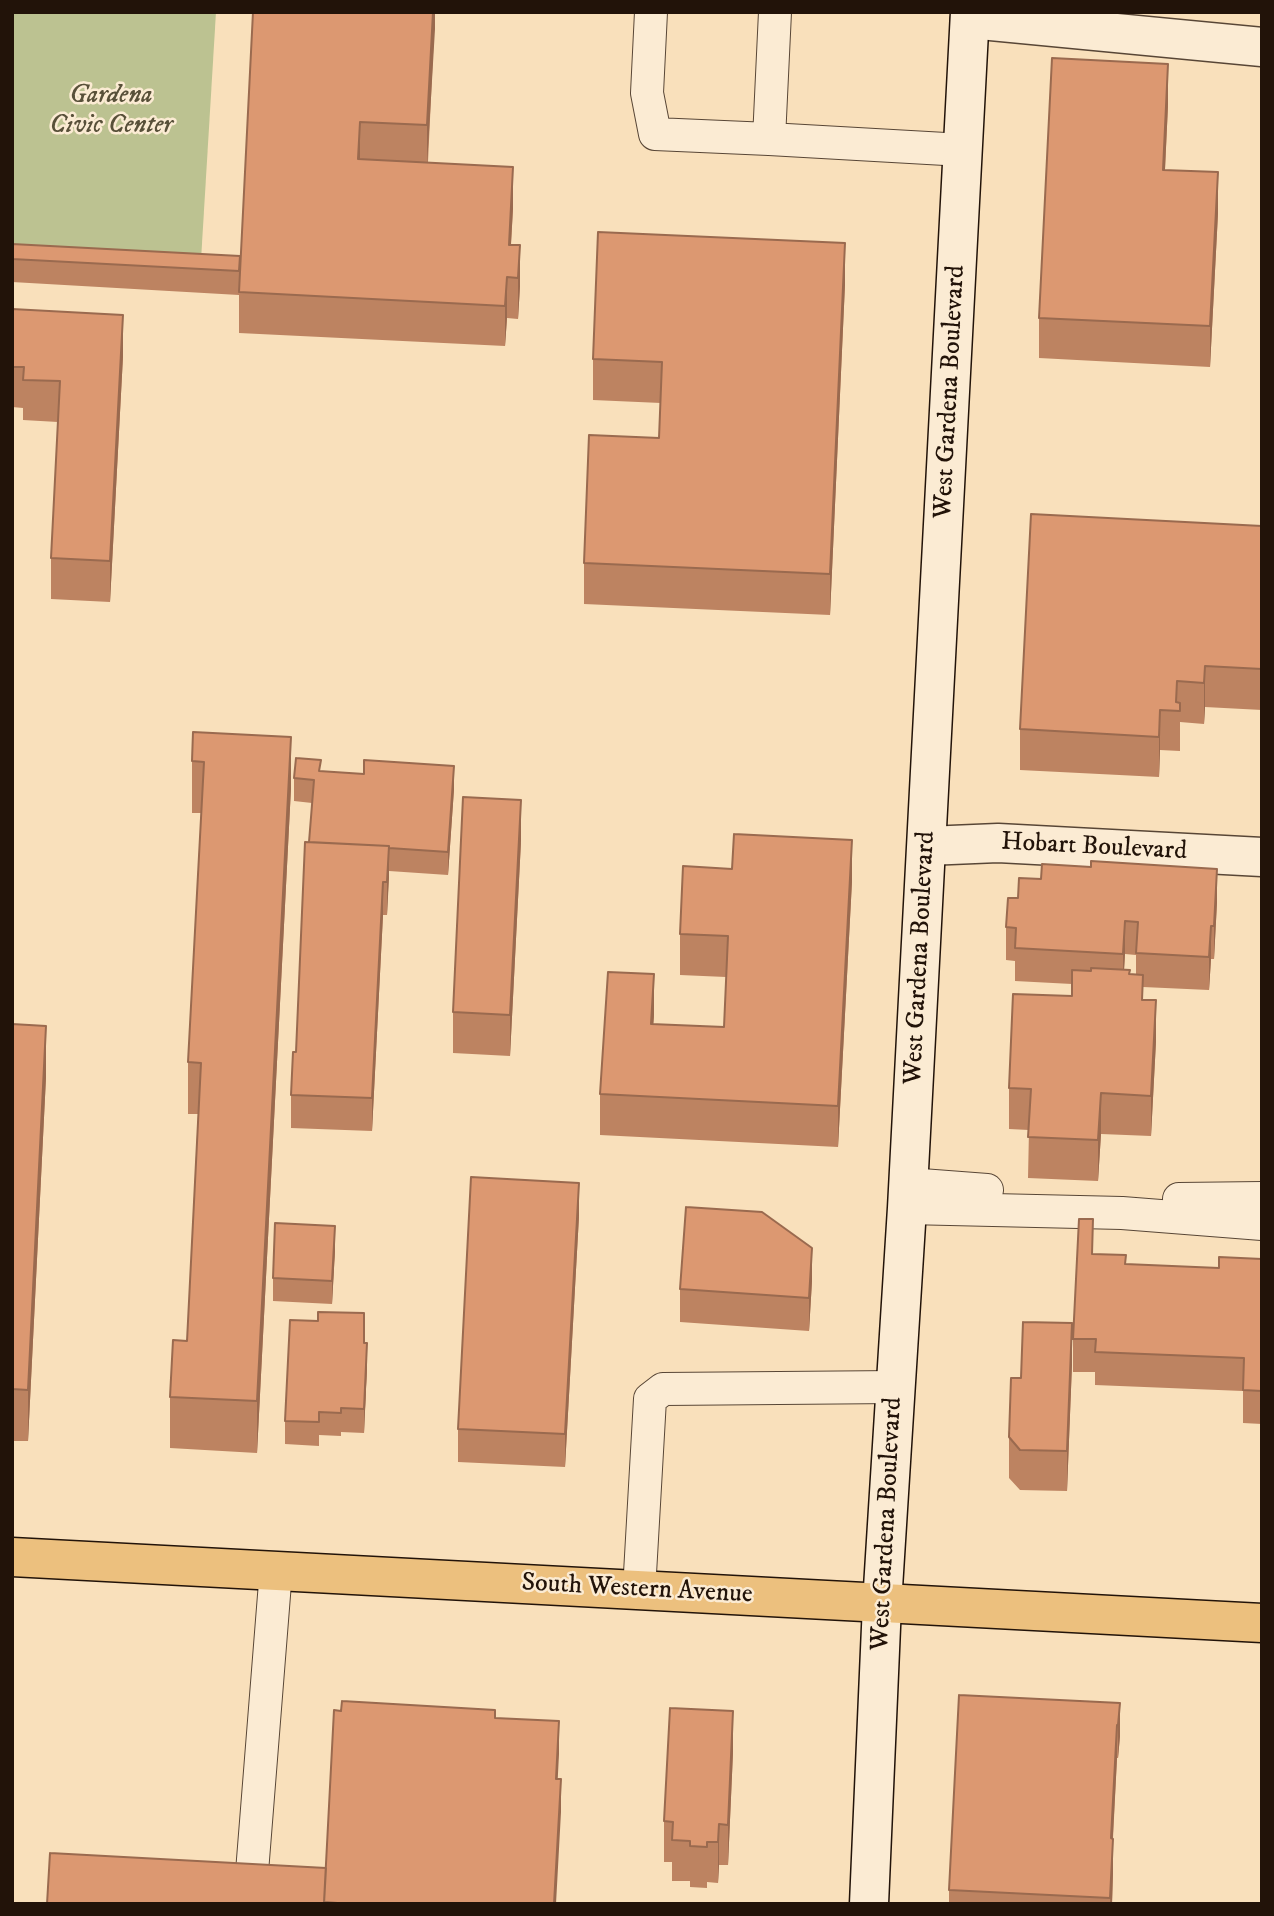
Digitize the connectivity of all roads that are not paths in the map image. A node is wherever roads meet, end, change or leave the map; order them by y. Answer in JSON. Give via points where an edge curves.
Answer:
{"nodes":[{"id":1,"x":651,"y":12,"type":"edge"},
{"id":2,"x":775,"y":12,"type":"edge"},
{"id":3,"x":970,"y":16,"type":"edge"},
{"id":4,"x":1262,"y":47,"type":"edge"},
{"id":5,"x":769,"y":139,"type":"junction"},
{"id":6,"x":963,"y":150,"type":"junction"},
{"id":7,"x":927,"y":846,"type":"junction"},
{"id":8,"x":1262,"y":857,"type":"edge"},
{"id":9,"x":907,"y":1196,"type":"junction"},
{"id":10,"x":1262,"y":1198,"type":"edge"},
{"id":11,"x":1262,"y":1224,"type":"edge"},
{"id":12,"x":896,"y":1387,"type":"junction"},
{"id":13,"x":12,"y":1556,"type":"edge"},
{"id":14,"x":276,"y":1570,"type":"junction"},
{"id":15,"x":639,"y":1591,"type":"junction"},
{"id":16,"x":882,"y":1604,"type":"junction"},
{"id":17,"x":1262,"y":1623,"type":"edge"},
{"id":18,"x":252,"y":1872,"type":"edge"},
{"id":19,"x":869,"y":1904,"type":"edge"}],
"edges":[{"from":1,"to":5,"type":"lane","via":[[647,93],[655,134]]},
{"from":2,"to":5,"type":"lane"},
{"from":3,"to":4,"type":"main road"},
{"from":3,"to":6,"type":"main road","name":"West Gardena Boulevard"},
{"from":5,"to":6,"type":"lane"},
{"from":6,"to":7,"type":"main road","name":"West Gardena Boulevard"},
{"from":7,"to":8,"type":"main road","name":"Hobart Boulevard","via":[[998,843]]},
{"from":7,"to":9,"type":"main road","name":"West Gardena Boulevard"},
{"from":9,"to":10,"type":"lane"},
{"from":9,"to":11,"type":"lane"},
{"from":9,"to":12,"type":"main road","name":"West Gardena Boulevard"},
{"from":12,"to":15,"type":"lane","via":[[663,1389],[650,1399]]},
{"from":12,"to":16,"type":"main road","name":"West Gardena Boulevard"},
{"from":13,"to":14,"type":"main road","name":"South Western Avenue"},
{"from":14,"to":15,"type":"main road","name":"South Western Avenue"},
{"from":14,"to":18,"type":"lane"},
{"from":15,"to":16,"type":"main road","name":"South Western Avenue"},
{"from":16,"to":17,"type":"main road","name":"South Western Avenue"},
{"from":16,"to":19,"type":"main road","name":"West Gardena Boulevard"}]}
